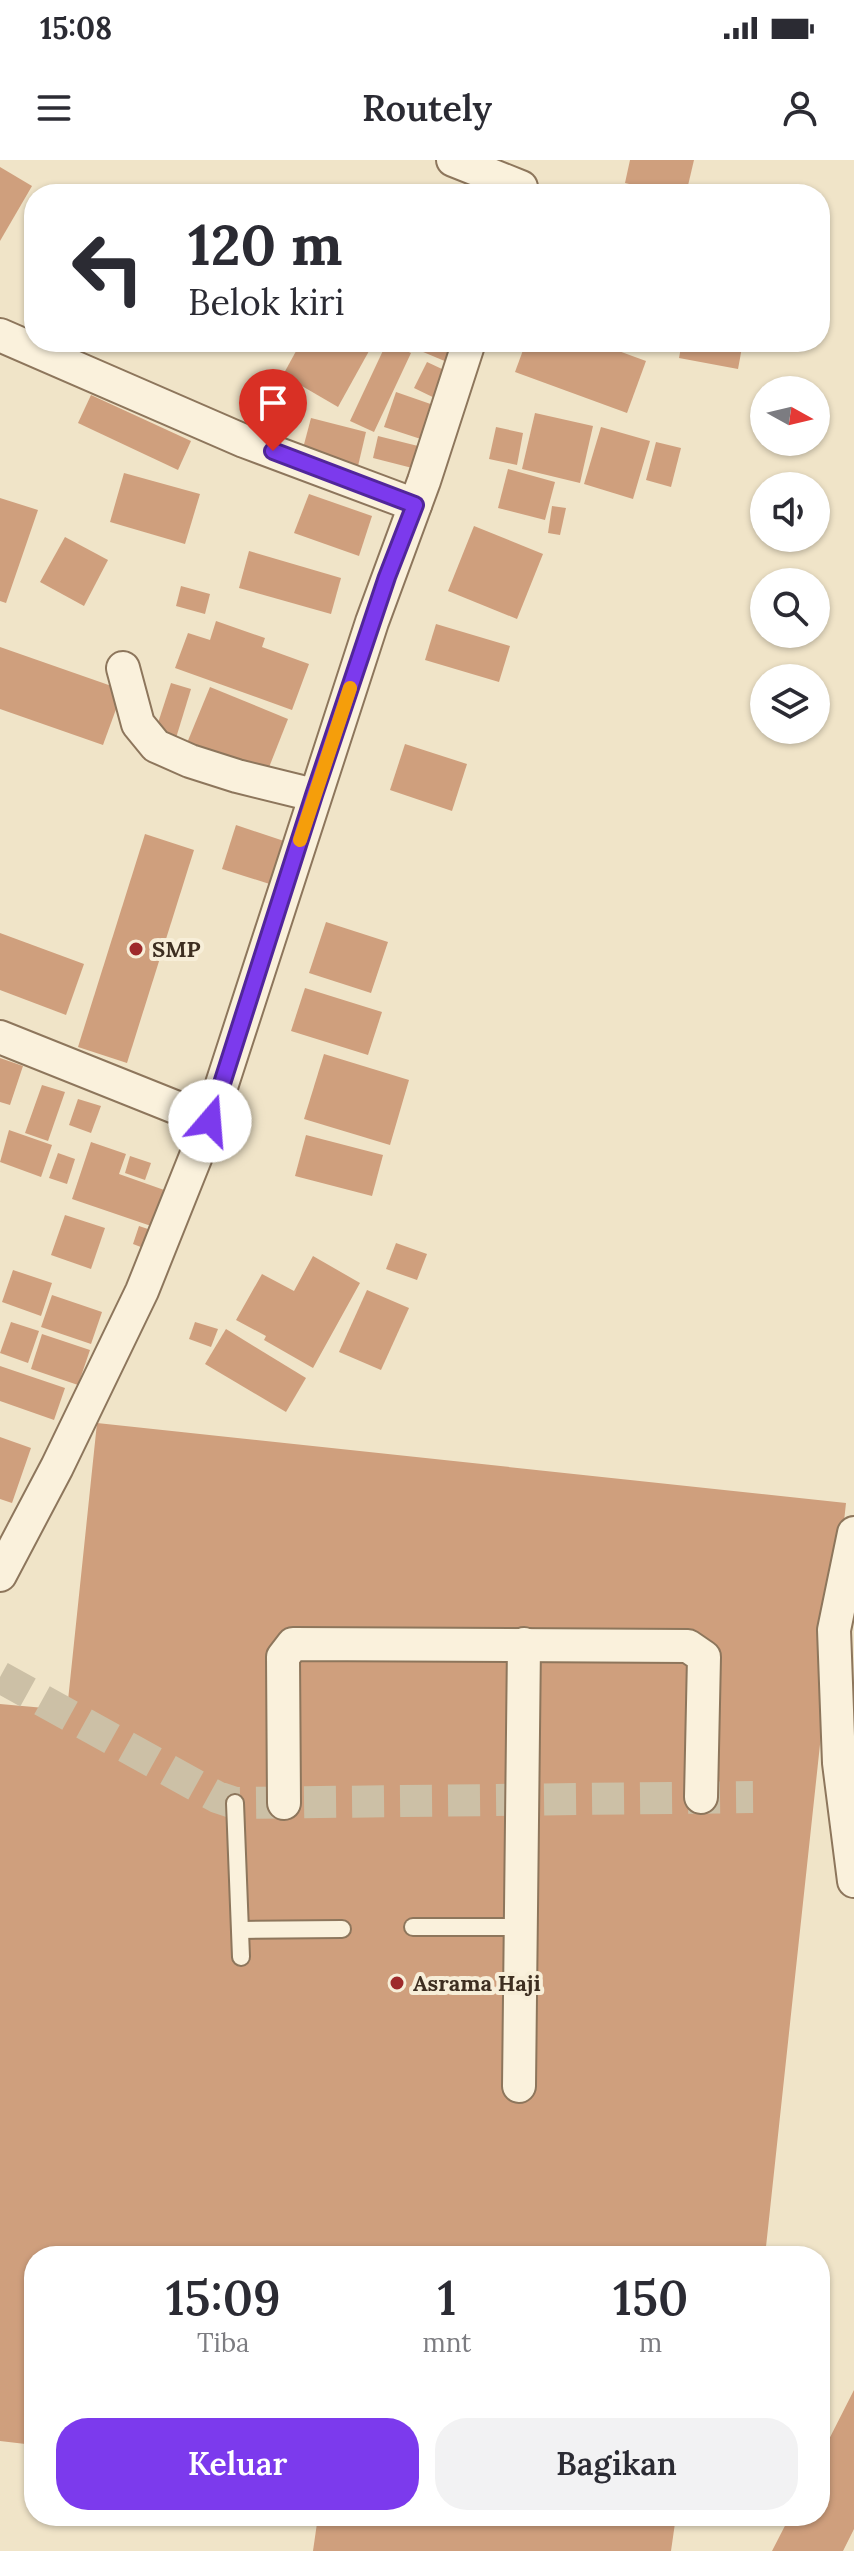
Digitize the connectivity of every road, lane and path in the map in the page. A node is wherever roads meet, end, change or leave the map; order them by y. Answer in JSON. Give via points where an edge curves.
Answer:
{"nodes":[{"id":1,"x":453,"y":160,"type":"edge"},
{"id":2,"x":523,"y":180,"type":"edge"},
{"id":3,"x":0,"y":335,"type":"edge"},
{"id":4,"x":24,"y":345,"type":"edge"},
{"id":5,"x":39,"y":352,"type":"edge"},
{"id":6,"x":466,"y":352,"type":"edge"},
{"id":7,"x":415,"y":505,"type":"junction"},
{"id":8,"x":123,"y":668,"type":"dead end"},
{"id":9,"x":314,"y":795,"type":"junction"},
{"id":10,"x":0,"y":1037,"type":"edge"},
{"id":11,"x":210,"y":1121,"type":"junction"},
{"id":12,"x":854,"y":1533,"type":"edge"},
{"id":13,"x":0,"y":1575,"type":"edge"},
{"id":14,"x":524,"y":1644,"type":"junction"},
{"id":15,"x":701,"y":1797,"type":"dead end"},
{"id":16,"x":235,"y":1803,"type":"dead end"},
{"id":17,"x":284,"y":1803,"type":"dead end"},
{"id":18,"x":854,"y":1881,"type":"edge"},
{"id":19,"x":413,"y":1927,"type":"dead end"},
{"id":20,"x":522,"y":1927,"type":"junction"},
{"id":21,"x":342,"y":1929,"type":"dead end"},
{"id":22,"x":241,"y":1930,"type":"junction"},
{"id":23,"x":241,"y":1957,"type":"dead end"},
{"id":24,"x":519,"y":2086,"type":"dead end"}],
"edges":[{"from":1,"to":2,"type":"street"},
{"from":3,"to":4,"type":"street"},
{"from":5,"to":7,"type":"street","via":[[244,441]]},
{"from":6,"to":7,"type":"street"},
{"from":7,"to":9,"type":"street"},
{"from":8,"to":9,"type":"street","via":[[138,724],[156,746],[237,776]]},
{"from":9,"to":11,"type":"street"},
{"from":10,"to":11,"type":"street"},
{"from":11,"to":13,"type":"street","via":[[142,1291]]},
{"from":12,"to":18,"type":"street","via":[[834,1630],[839,1763]]},
{"from":14,"to":15,"type":"street","via":[[670,1645],[700,1652]]},
{"from":14,"to":17,"type":"street","via":[[293,1644],[283,1657]]},
{"from":14,"to":20,"type":"street"},
{"from":16,"to":22,"type":"lane"},
{"from":19,"to":20,"type":"lane"},
{"from":20,"to":24,"type":"street"},
{"from":21,"to":22,"type":"lane"},
{"from":22,"to":23,"type":"lane"}]}
